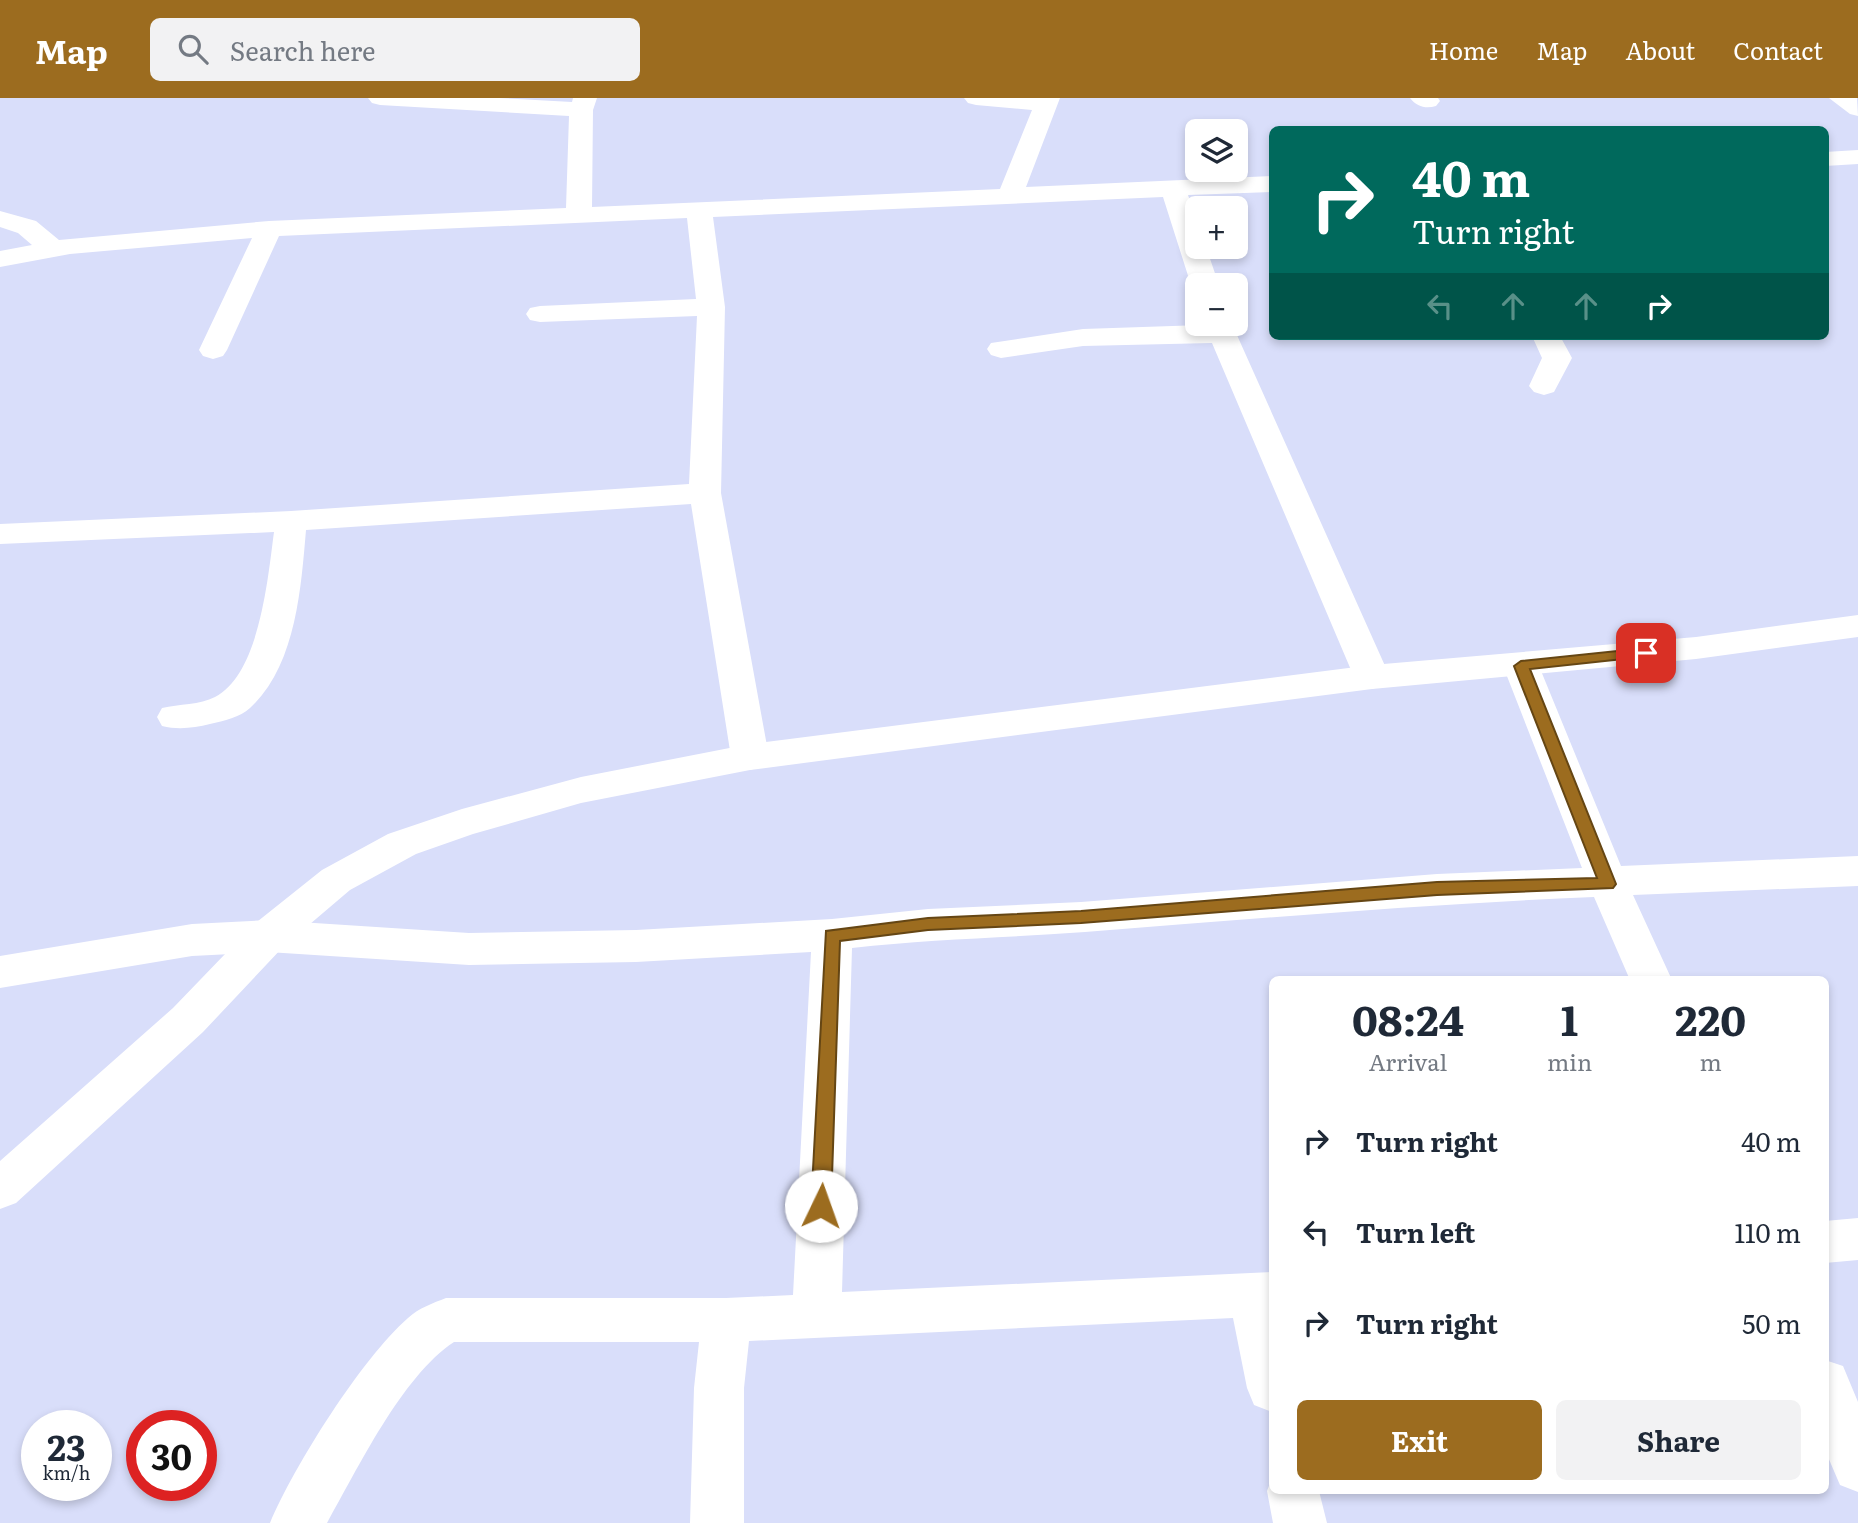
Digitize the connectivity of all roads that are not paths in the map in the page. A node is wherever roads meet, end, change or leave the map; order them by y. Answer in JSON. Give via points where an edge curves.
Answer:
{"nodes":[{"id":1,"x":380,"y":98,"type":"edge"},
{"id":2,"x":976,"y":98,"type":"edge"},
{"id":3,"x":1841,"y":98,"type":"edge"},
{"id":4,"x":1047,"y":101,"type":"edge"},
{"id":5,"x":583,"y":104,"type":"edge"},
{"id":6,"x":1858,"y":109,"type":"edge"},
{"id":7,"x":1858,"y":157,"type":"edge"},
{"id":8,"x":1829,"y":159,"type":"edge"},
{"id":9,"x":1269,"y":184,"type":"edge"},
{"id":10,"x":1173,"y":188,"type":"junction"},
{"id":11,"x":1011,"y":194,"type":"junction"},
{"id":12,"x":699,"y":209,"type":"junction"},
{"id":13,"x":579,"y":216,"type":"junction"},
{"id":14,"x":0,"y":219,"type":"edge"},
{"id":15,"x":268,"y":229,"type":"junction"},
{"id":16,"x":53,"y":249,"type":"junction"},
{"id":17,"x":0,"y":259,"type":"edge"},
{"id":18,"x":1201,"y":273,"type":"edge"},
{"id":19,"x":711,"y":307,"type":"junction"},
{"id":20,"x":540,"y":314,"type":"dead end"},
{"id":21,"x":1185,"y":331,"type":"edge"},
{"id":22,"x":1223,"y":336,"type":"edge"},
{"id":23,"x":1548,"y":340,"type":"edge"},
{"id":24,"x":1001,"y":349,"type":"dead end"},
{"id":25,"x":213,"y":350,"type":"dead end"},
{"id":26,"x":1544,"y":386,"type":"dead end"},
{"id":27,"x":705,"y":493,"type":"junction"},
{"id":28,"x":291,"y":521,"type":"junction"},
{"id":29,"x":0,"y":534,"type":"edge"},
{"id":30,"x":1858,"y":626,"type":"edge"},
{"id":31,"x":1521,"y":666,"type":"junction"},
{"id":32,"x":1373,"y":677,"type":"junction"},
{"id":33,"x":175,"y":717,"type":"dead end"},
{"id":34,"x":750,"y":757,"type":"junction"},
{"id":35,"x":1858,"y":871,"type":"edge"},
{"id":36,"x":1608,"y":884,"type":"junction"},
{"id":37,"x":832,"y":935,"type":"junction"},
{"id":38,"x":268,"y":936,"type":"junction"},
{"id":39,"x":0,"y":972,"type":"edge"},
{"id":40,"x":1649,"y":976,"type":"edge"},
{"id":41,"x":0,"y":1189,"type":"edge"},
{"id":42,"x":1858,"y":1240,"type":"edge"},
{"id":43,"x":1829,"y":1242,"type":"edge"},
{"id":44,"x":1263,"y":1295,"type":"edge"},
{"id":45,"x":817,"y":1314,"type":"junction"},
{"id":46,"x":726,"y":1320,"type":"junction"},
{"id":47,"x":1269,"y":1357,"type":"edge"},
{"id":48,"x":1829,"y":1393,"type":"edge"},
{"id":49,"x":1858,"y":1467,"type":"edge"},
{"id":50,"x":1294,"y":1494,"type":"edge"},
{"id":51,"x":297,"y":1523,"type":"edge"},
{"id":52,"x":717,"y":1523,"type":"edge"},
{"id":53,"x":1300,"y":1523,"type":"edge"}],
"edges":[{"from":1,"to":5,"type":"street"},
{"from":2,"to":4,"type":"street"},
{"from":3,"to":6,"type":"street"},
{"from":4,"to":11,"type":"street"},
{"from":5,"to":13,"type":"street"},
{"from":7,"to":8,"type":"street"},
{"from":9,"to":10,"type":"street"},
{"from":10,"to":11,"type":"street"},
{"from":10,"to":18,"type":"street"},
{"from":11,"to":12,"type":"street"},
{"from":12,"to":13,"type":"street"},
{"from":12,"to":19,"type":"street"},
{"from":13,"to":15,"type":"street"},
{"from":14,"to":16,"type":"street","via":[[27,227]]},
{"from":15,"to":16,"type":"street"},
{"from":15,"to":25,"type":"street"},
{"from":16,"to":17,"type":"street"},
{"from":19,"to":20,"type":"street"},
{"from":19,"to":27,"type":"street"},
{"from":21,"to":24,"type":"street","via":[[1033,341]]},
{"from":22,"to":32,"type":"street"},
{"from":23,"to":26,"type":"street","via":[[1557,358]]},
{"from":27,"to":28,"type":"street"},
{"from":27,"to":34,"type":"street"},
{"from":28,"to":29,"type":"street"},
{"from":28,"to":33,"type":"street","via":[[285,573],[256,679],[236,701],[208,712]]},
{"from":30,"to":31,"type":"street"},
{"from":31,"to":32,"type":"street"},
{"from":31,"to":36,"type":"street"},
{"from":32,"to":34,"type":"street"},
{"from":34,"to":38,"type":"street","via":[[581,790],[402,844],[335,880]]},
{"from":35,"to":36,"type":"street"},
{"from":36,"to":37,"type":"street","via":[[1437,888],[1081,917],[928,924]]},
{"from":36,"to":40,"type":"street"},
{"from":37,"to":38,"type":"street","via":[[470,949]]},
{"from":37,"to":45,"type":"street"},
{"from":38,"to":39,"type":"street","via":[[192,940]]},
{"from":38,"to":41,"type":"street","via":[[188,1020]]},
{"from":42,"to":43,"type":"street"},
{"from":44,"to":45,"type":"street"},
{"from":44,"to":47,"type":"street"},
{"from":45,"to":46,"type":"street"},
{"from":46,"to":51,"type":"street","via":[[463,1319],[436,1324],[393,1368]]},
{"from":46,"to":52,"type":"street","via":[[719,1388]]},
{"from":48,"to":49,"type":"street"},
{"from":50,"to":53,"type":"street"}]}
